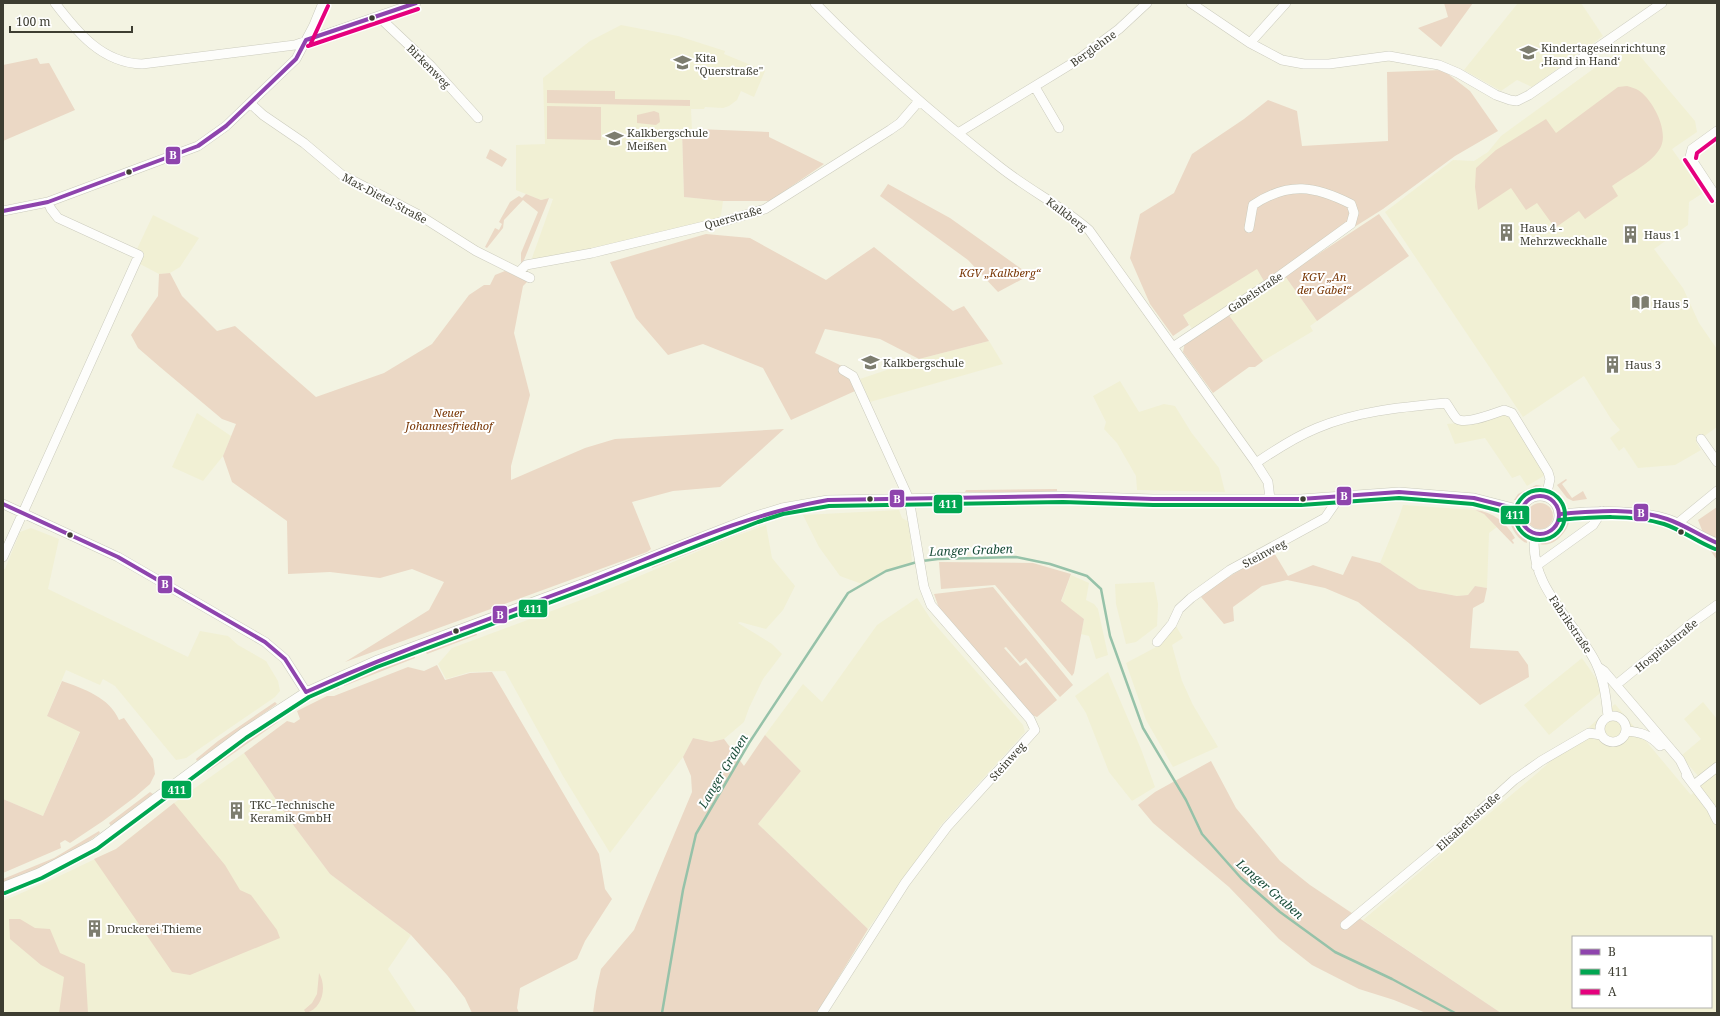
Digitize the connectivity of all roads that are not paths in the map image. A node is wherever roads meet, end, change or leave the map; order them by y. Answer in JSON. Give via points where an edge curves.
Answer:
{"nodes":[{"id":1,"x":55,"y":3,"type":"edge"},
{"id":2,"x":323,"y":3,"type":"edge"},
{"id":3,"x":815,"y":3,"type":"edge"},
{"id":4,"x":1147,"y":3,"type":"edge"},
{"id":5,"x":1191,"y":3,"type":"edge"},
{"id":6,"x":1286,"y":3,"type":"edge"},
{"id":7,"x":1662,"y":3,"type":"edge"},
{"id":8,"x":411,"y":4,"type":"edge"},
{"id":9,"x":378,"y":16,"type":"junction"},
{"id":10,"x":306,"y":40,"type":"junction"},
{"id":11,"x":1250,"y":43,"type":"junction"},
{"id":12,"x":1035,"y":87,"type":"junction"},
{"id":13,"x":920,"y":100,"type":"junction"},
{"id":14,"x":250,"y":103,"type":"junction"},
{"id":15,"x":478,"y":118,"type":"dead end"},
{"id":16,"x":1059,"y":128,"type":"dead end"},
{"id":17,"x":1717,"y":130,"type":"edge"},
{"id":18,"x":958,"y":133,"type":"junction"},
{"id":19,"x":1717,"y":198,"type":"edge"},
{"id":20,"x":48,"y":202,"type":"junction"},
{"id":21,"x":3,"y":214,"type":"edge"},
{"id":22,"x":1249,"y":228,"type":"dead end"},
{"id":23,"x":519,"y":272,"type":"junction"},
{"id":24,"x":530,"y":278,"type":"dead end"},
{"id":25,"x":1173,"y":347,"type":"junction"},
{"id":26,"x":843,"y":370,"type":"dead end"},
{"id":27,"x":1701,"y":440,"type":"dead end"},
{"id":28,"x":1717,"y":462,"type":"edge"},
{"id":29,"x":1256,"y":464,"type":"junction"},
{"id":30,"x":1717,"y":491,"type":"edge"},
{"id":31,"x":1333,"y":497,"type":"junction"},
{"id":32,"x":1546,"y":497,"type":"junction"},
{"id":33,"x":909,"y":499,"type":"junction"},
{"id":34,"x":1270,"y":499,"type":"junction"},
{"id":35,"x":3,"y":504,"type":"edge"},
{"id":36,"x":1521,"y":510,"type":"junction"},
{"id":37,"x":1602,"y":511,"type":"junction"},
{"id":38,"x":22,"y":512,"type":"junction"},
{"id":39,"x":1559,"y":514,"type":"junction"},
{"id":40,"x":1678,"y":523,"type":"junction"},
{"id":41,"x":1535,"y":534,"type":"junction"},
{"id":42,"x":1717,"y":543,"type":"edge"},
{"id":43,"x":3,"y":557,"type":"edge"},
{"id":44,"x":1536,"y":566,"type":"junction"},
{"id":45,"x":1717,"y":605,"type":"edge"},
{"id":46,"x":1157,"y":642,"type":"dead end"},
{"id":47,"x":1598,"y":667,"type":"junction"},
{"id":48,"x":1616,"y":685,"type":"junction"},
{"id":49,"x":306,"y":692,"type":"junction"},
{"id":50,"x":1608,"y":716,"type":"junction"},
{"id":51,"x":1626,"y":731,"type":"junction"},
{"id":52,"x":1601,"y":735,"type":"junction"},
{"id":53,"x":1717,"y":767,"type":"edge"},
{"id":54,"x":1692,"y":783,"type":"junction"},
{"id":55,"x":1717,"y":820,"type":"edge"},
{"id":56,"x":3,"y":886,"type":"edge"},
{"id":57,"x":1345,"y":925,"type":"dead end"},
{"id":58,"x":822,"y":1013,"type":"edge"}],
"edges":[{"from":1,"to":10,"type":"street","via":[[97,50],[127,63],[163,62],[295,45]]},
{"from":2,"to":10,"type":"street"},
{"from":3,"to":13,"type":"street","name":"Kalkberg","via":[[899,84]]},
{"from":4,"to":12,"type":"street","name":"Berglehne","via":[[1096,47]]},
{"from":5,"to":11,"type":"street"},
{"from":6,"to":11,"type":"street"},
{"from":7,"to":11,"type":"street","via":[[1529,96],[1517,101],[1496,95],[1439,65],[1389,56],[1328,64],[1304,64],[1282,60]]},
{"from":8,"to":9,"type":"street"},
{"from":9,"to":10,"type":"street"},
{"from":9,"to":15,"type":"street","name":"Birkenweg","via":[[431,66]]},
{"from":10,"to":14,"type":"street","via":[[296,59]]},
{"from":12,"to":16,"type":"street"},
{"from":12,"to":18,"type":"street","name":"Berglehne"},
{"from":13,"to":18,"type":"street","name":"Kalkberg"},
{"from":13,"to":23,"type":"street","name":"Querstraße","via":[[900,123],[765,209],[592,253],[526,265]]},
{"from":14,"to":20,"type":"street","via":[[226,126],[198,146]]},
{"from":14,"to":23,"type":"street","name":"Max-Dietel-Straße","via":[[304,143],[342,176],[419,215],[476,251]]},
{"from":17,"to":19,"type":"street","via":[[1692,149],[1690,157]]},
{"from":18,"to":25,"type":"street","name":"Kalkberg","via":[[1089,230]]},
{"from":20,"to":21,"type":"street"},
{"from":20,"to":38,"type":"street","via":[[58,218],[139,255]]},
{"from":22,"to":25,"type":"street","name":"Gabelstraße","via":[[1253,205],[1269,194],[1301,188],[1329,193],[1351,204],[1354,213],[1351,224],[1268,284]]},
{"from":23,"to":24,"type":"street","name":"Max-Dietel-Straße"},
{"from":25,"to":29,"type":"street","name":"Kalkberg"},
{"from":26,"to":33,"type":"street","via":[[853,376]]},
{"from":27,"to":28,"type":"street"},
{"from":29,"to":32,"type":"street","via":[[1292,440],[1338,420],[1446,403],[1457,419],[1462,421],[1504,410],[1512,413],[1548,472],[1550,479]]},
{"from":29,"to":34,"type":"street","name":"Kalkberg","via":[[1268,482]]},
{"from":30,"to":40,"type":"street"},
{"from":31,"to":34,"type":"street"},
{"from":31,"to":36,"type":"street","via":[[1375,492],[1410,492],[1474,498]]},
{"from":31,"to":46,"type":"street","name":"Steinweg","via":[[1334,505],[1326,518],[1230,570],[1183,604],[1172,624]]},
{"from":32,"to":36,"type":"street","via":[[1531,498]]},
{"from":32,"to":39,"type":"street","via":[[1554,503]]},
{"from":33,"to":34,"type":"street","via":[[1063,496]]},
{"from":33,"to":49,"type":"street","via":[[828,500],[782,508],[756,516],[375,661]]},
{"from":33,"to":58,"type":"street","name":"Steinweg","via":[[927,597],[937,613],[1030,719],[1035,730],[947,827],[905,883]]},
{"from":35,"to":38,"type":"street"},
{"from":36,"to":41,"type":"street","via":[[1523,524]]},
{"from":37,"to":39,"type":"street"},
{"from":37,"to":40,"type":"street","via":[[1644,515]]},
{"from":37,"to":44,"type":"street","via":[[1593,525]]},
{"from":38,"to":43,"type":"street"},
{"from":38,"to":49,"type":"street","via":[[118,557],[266,642],[279,653]]},
{"from":39,"to":41,"type":"street","via":[[1557,523],[1550,531]]},
{"from":40,"to":42,"type":"street"},
{"from":41,"to":44,"type":"street","name":"Fabrikstraße"},
{"from":44,"to":47,"type":"street","name":"Fabrikstraße"},
{"from":45,"to":48,"type":"street","name":"Hospitalstraße"},
{"from":47,"to":48,"type":"street"},
{"from":47,"to":50,"type":"street","name":"Fabrikstraße","via":[[1604,684]]},
{"from":48,"to":54,"type":"street","via":[[1680,760]]},
{"from":49,"to":56,"type":"street","via":[[243,733],[94,844],[39,873]]},
{"from":50,"to":51,"type":"street","via":[[1621,718]]},
{"from":50,"to":52,"type":"street","via":[[1599,726]]},
{"from":51,"to":52,"type":"street","via":[[1621,739],[1612,742]]},
{"from":51,"to":54,"type":"street","via":[[1641,732],[1654,739]]},
{"from":52,"to":57,"type":"street","name":"Elisabethstraße","via":[[1589,733],[1514,780]]},
{"from":53,"to":54,"type":"street"},
{"from":54,"to":55,"type":"street"}]}
